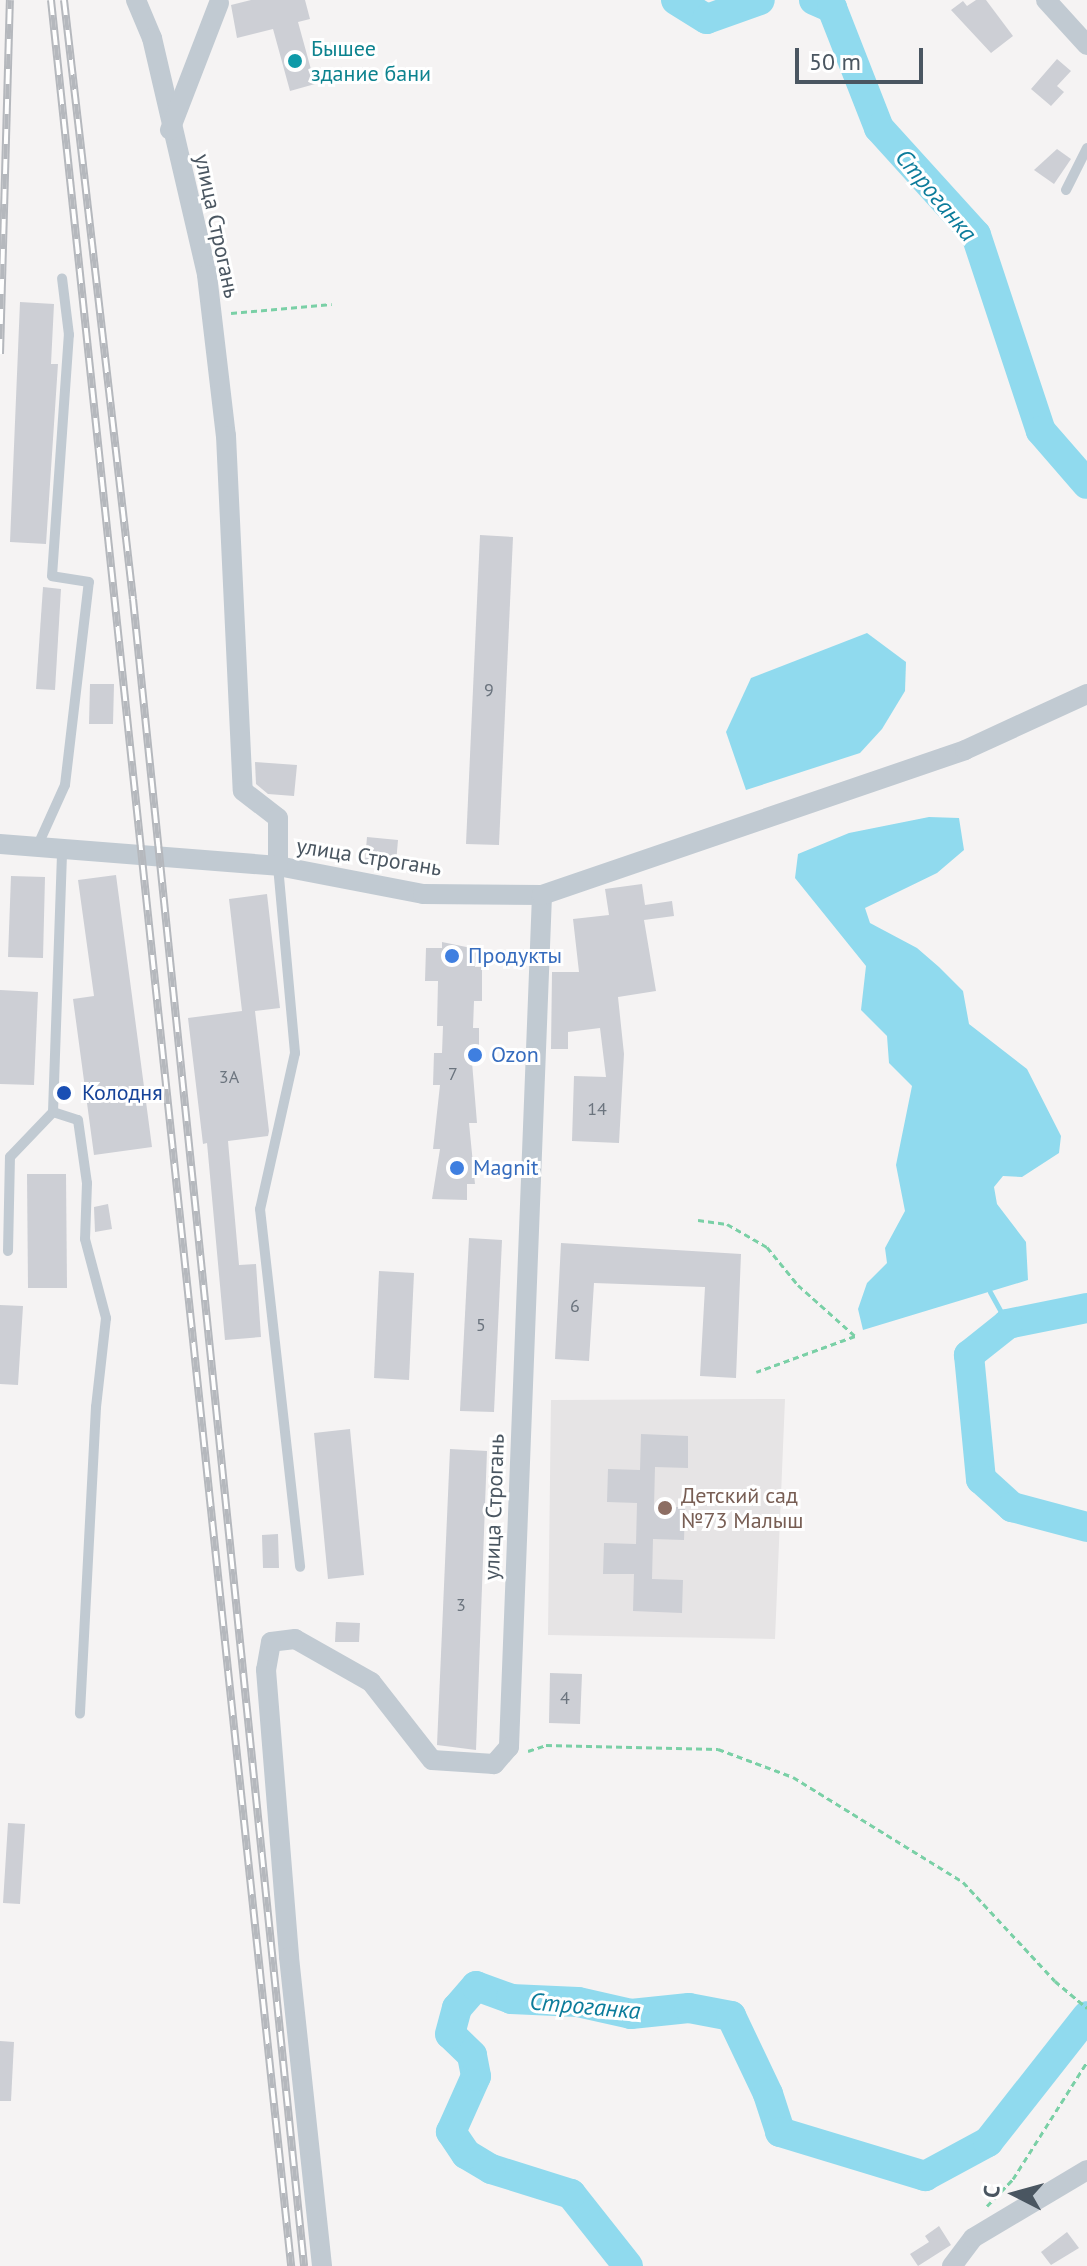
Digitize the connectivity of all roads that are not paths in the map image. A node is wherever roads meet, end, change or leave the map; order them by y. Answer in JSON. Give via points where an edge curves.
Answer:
{"nodes":[{"id":1,"x":136,"y":0,"type":"edge"},
{"id":2,"x":1046,"y":0,"type":"edge"},
{"id":3,"x":219,"y":3,"type":"dead end"},
{"id":4,"x":1087,"y":45,"type":"edge"},
{"id":5,"x":170,"y":130,"type":"junction"},
{"id":6,"x":1087,"y":148,"type":"edge"},
{"id":7,"x":1066,"y":190,"type":"dead end"},
{"id":8,"x":62,"y":278,"type":"dead end"},
{"id":9,"x":1087,"y":694,"type":"edge"},
{"id":10,"x":0,"y":844,"type":"edge"},
{"id":11,"x":37,"y":847,"type":"junction"},
{"id":12,"x":62,"y":849,"type":"junction"},
{"id":13,"x":278,"y":866,"type":"junction"},
{"id":14,"x":542,"y":895,"type":"junction"},
{"id":15,"x":53,"y":1112,"type":"junction"},
{"id":16,"x":8,"y":1251,"type":"dead end"},
{"id":17,"x":300,"y":1567,"type":"dead end"},
{"id":18,"x":80,"y":1714,"type":"dead end"},
{"id":19,"x":1087,"y":2170,"type":"edge"},
{"id":20,"x":322,"y":2266,"type":"edge"},
{"id":21,"x":952,"y":2266,"type":"edge"}],
"edges":[{"from":1,"to":5,"type":"street","name":"улица Строгань","via":[[152,38]]},
{"from":2,"to":4,"type":"street"},
{"from":3,"to":5,"type":"street"},
{"from":5,"to":13,"type":"street","name":"улица Строгань","via":[[212,315],[227,451],[243,791],[278,818]]},
{"from":6,"to":7,"type":"lane"},
{"from":8,"to":11,"type":"lane","via":[[69,335],[52,576],[89,582],[65,785]]},
{"from":9,"to":14,"type":"street","via":[[965,750]]},
{"from":10,"to":11,"type":"street"},
{"from":11,"to":12,"type":"street"},
{"from":12,"to":13,"type":"street"},
{"from":12,"to":15,"type":"lane"},
{"from":13,"to":14,"type":"street","name":"улица Строгань","via":[[423,894]]},
{"from":13,"to":17,"type":"lane","via":[[295,1053],[260,1209]]},
{"from":14,"to":20,"type":"street","name":"улица Строгань","via":[[509,1747],[494,1764],[432,1760],[371,1682],[295,1639],[271,1642],[267,1713]]},
{"from":15,"to":16,"type":"lane","via":[[10,1157]]},
{"from":15,"to":18,"type":"lane","via":[[78,1120],[87,1183],[85,1239],[106,1318],[96,1407]]},
{"from":19,"to":21,"type":"street","via":[[973,2238]]}]}
